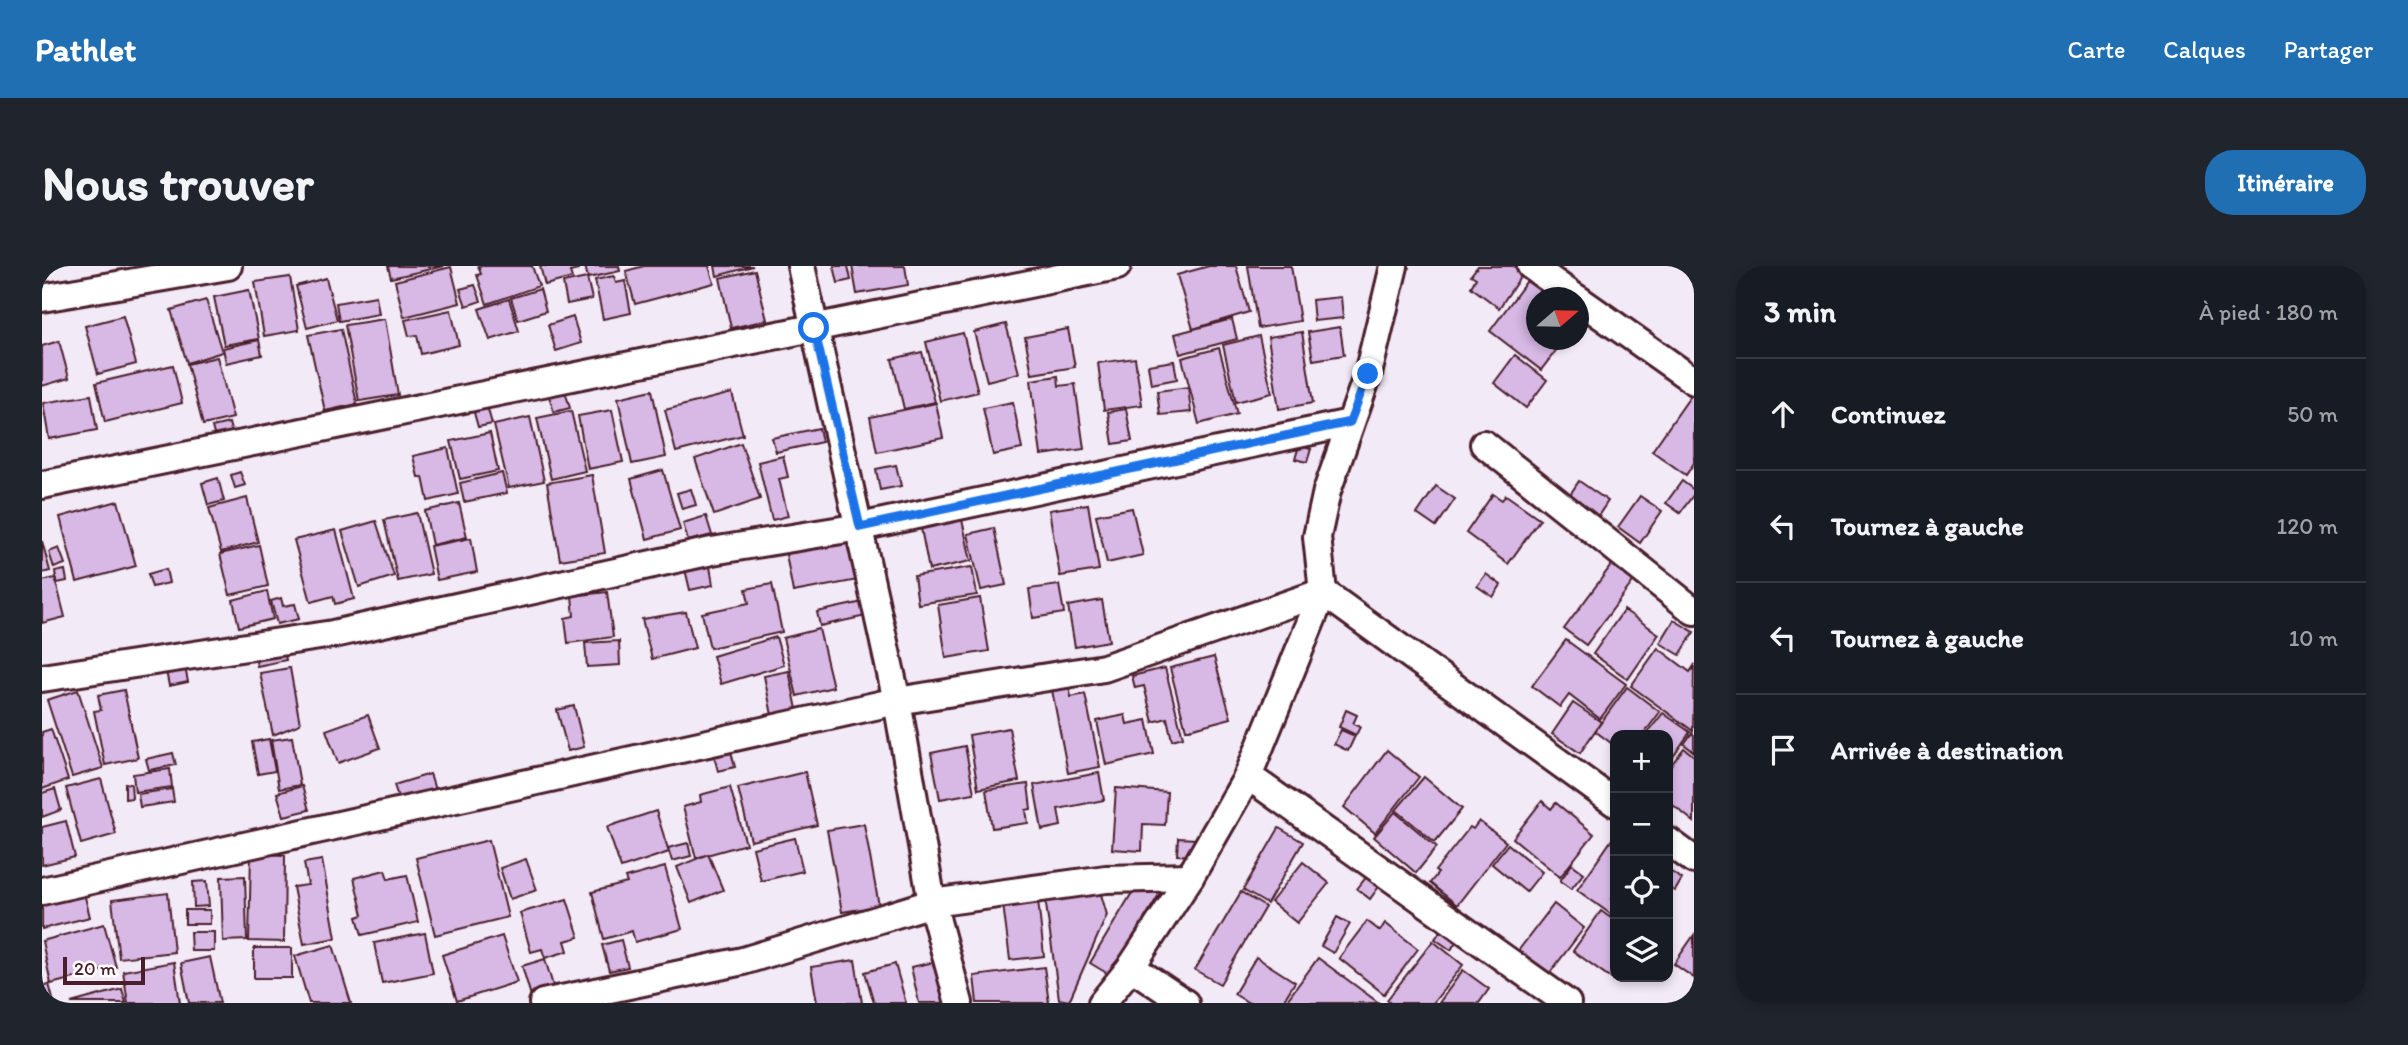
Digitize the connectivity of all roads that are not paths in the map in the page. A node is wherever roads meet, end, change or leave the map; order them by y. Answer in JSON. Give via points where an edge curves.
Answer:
{"nodes":[{"id":1,"x":228,"y":266,"type":"edge"},
{"id":2,"x":801,"y":266,"type":"edge"},
{"id":3,"x":1117,"y":266,"type":"edge"},
{"id":4,"x":1394,"y":266,"type":"edge"},
{"id":5,"x":1531,"y":266,"type":"edge"},
{"id":6,"x":1561,"y":287,"type":"edge"},
{"id":7,"x":42,"y":298,"type":"edge"},
{"id":8,"x":1589,"y":307,"type":"edge"},
{"id":9,"x":814,"y":328,"type":"junction"},
{"id":10,"x":1694,"y":381,"type":"edge"},
{"id":11,"x":1350,"y":422,"type":"junction"},
{"id":12,"x":1484,"y":444,"type":"dead end"},
{"id":13,"x":42,"y":485,"type":"edge"},
{"id":14,"x":860,"y":527,"type":"junction"},
{"id":15,"x":1323,"y":592,"type":"junction"},
{"id":16,"x":1694,"y":611,"type":"edge"},
{"id":17,"x":42,"y":678,"type":"edge"},
{"id":18,"x":897,"y":701,"type":"junction"},
{"id":19,"x":1248,"y":776,"type":"junction"},
{"id":20,"x":1610,"y":799,"type":"edge"},
{"id":21,"x":1673,"y":845,"type":"edge"},
{"id":22,"x":1694,"y":860,"type":"edge"},
{"id":23,"x":1190,"y":877,"type":"junction"},
{"id":24,"x":42,"y":891,"type":"edge"},
{"id":25,"x":932,"y":903,"type":"junction"},
{"id":26,"x":1130,"y":967,"type":"junction"},
{"id":27,"x":543,"y":1003,"type":"edge"},
{"id":28,"x":959,"y":1003,"type":"edge"},
{"id":29,"x":1102,"y":1003,"type":"edge"},
{"id":30,"x":1185,"y":1003,"type":"edge"},
{"id":31,"x":1567,"y":1003,"type":"edge"}],
"edges":[{"from":1,"to":7,"type":"street"},
{"from":2,"to":9,"type":"street"},
{"from":3,"to":9,"type":"street"},
{"from":4,"to":11,"type":"street","via":[[1368,374]]},
{"from":5,"to":6,"type":"street"},
{"from":8,"to":10,"type":"street"},
{"from":9,"to":13,"type":"street"},
{"from":9,"to":14,"type":"street"},
{"from":11,"to":14,"type":"street"},
{"from":11,"to":15,"type":"street","via":[[1317,537]]},
{"from":12,"to":16,"type":"street"},
{"from":14,"to":17,"type":"street","via":[[712,551],[332,634]]},
{"from":14,"to":18,"type":"street"},
{"from":15,"to":18,"type":"street","via":[[1104,668]]},
{"from":15,"to":19,"type":"street"},
{"from":15,"to":20,"type":"street"},
{"from":18,"to":24,"type":"street"},
{"from":18,"to":25,"type":"street"},
{"from":19,"to":23,"type":"street"},
{"from":19,"to":31,"type":"street"},
{"from":21,"to":22,"type":"street"},
{"from":23,"to":25,"type":"street","via":[[1106,879]]},
{"from":23,"to":26,"type":"street"},
{"from":25,"to":27,"type":"street","via":[[743,961]]},
{"from":25,"to":28,"type":"street"},
{"from":26,"to":29,"type":"street"},
{"from":26,"to":30,"type":"street"}]}
